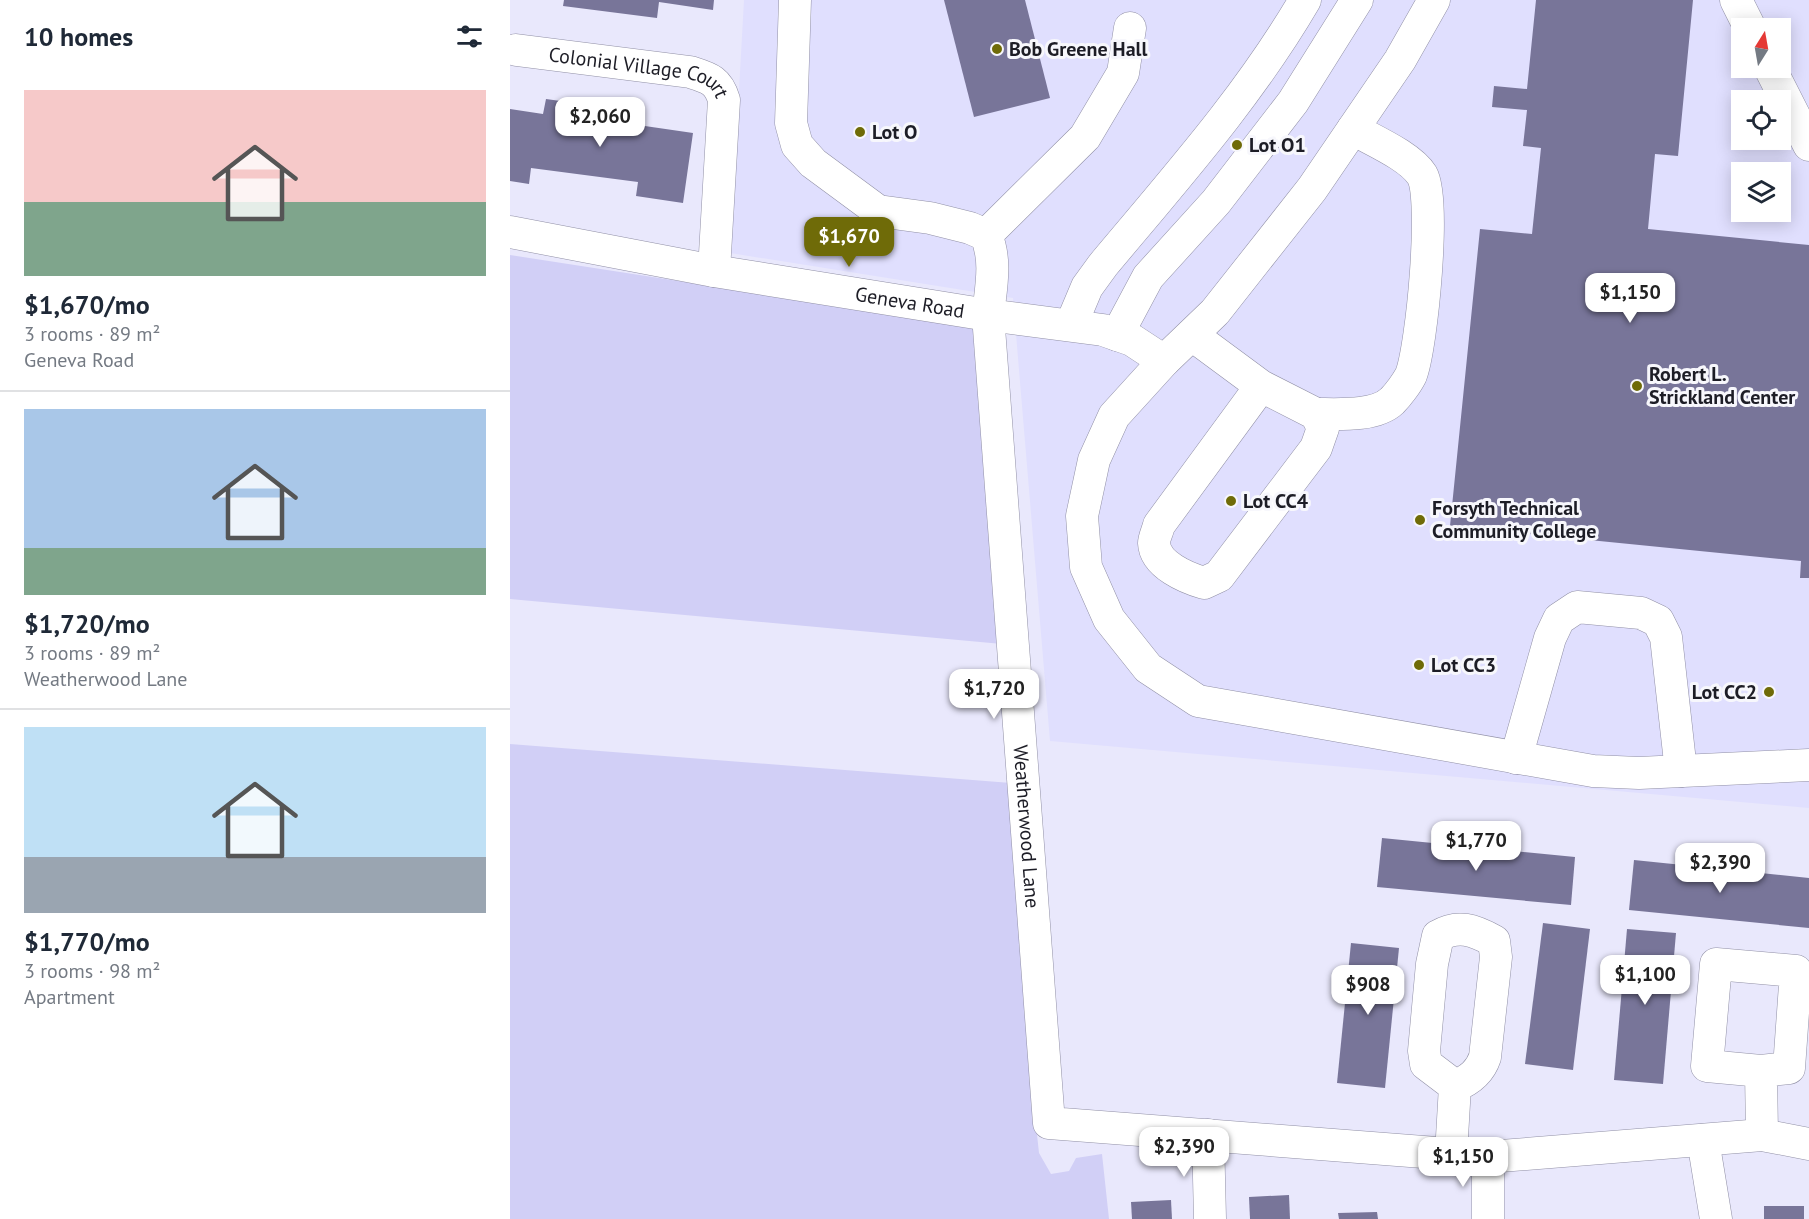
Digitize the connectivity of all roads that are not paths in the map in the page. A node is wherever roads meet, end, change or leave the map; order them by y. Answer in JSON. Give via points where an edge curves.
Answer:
{"nodes":[{"id":1,"x":795,"y":0,"type":"edge"},
{"id":2,"x":1305,"y":0,"type":"edge"},
{"id":3,"x":1356,"y":0,"type":"edge"},
{"id":4,"x":1434,"y":0,"type":"edge"},
{"id":5,"x":1736,"y":0,"type":"edge"},
{"id":6,"x":1745,"y":18,"type":"edge"},
{"id":7,"x":1130,"y":28,"type":"dead end"},
{"id":8,"x":516,"y":50,"type":"dead end"},
{"id":9,"x":1775,"y":78,"type":"edge"},
{"id":10,"x":1353,"y":129,"type":"junction"},
{"id":11,"x":1809,"y":145,"type":"edge"},
{"id":12,"x":510,"y":232,"type":"edge"},
{"id":13,"x":986,"y":235,"type":"junction"},
{"id":14,"x":714,"y":272,"type":"junction"},
{"id":15,"x":988,"y":315,"type":"junction"},
{"id":16,"x":1071,"y":325,"type":"junction"},
{"id":17,"x":1192,"y":334,"type":"junction"},
{"id":18,"x":1117,"y":335,"type":"junction"},
{"id":19,"x":1164,"y":361,"type":"junction"},
{"id":20,"x":1261,"y":387,"type":"junction"},
{"id":21,"x":1316,"y":414,"type":"junction"},
{"id":22,"x":1516,"y":758,"type":"junction"},
{"id":23,"x":1809,"y":765,"type":"edge"},
{"id":24,"x":1681,"y":771,"type":"junction"},
{"id":25,"x":1761,"y":1071,"type":"dead end"},
{"id":26,"x":1455,"y":1086,"type":"dead end"},
{"id":27,"x":1809,"y":1125,"type":"edge"},
{"id":28,"x":1208,"y":1135,"type":"junction"},
{"id":29,"x":1762,"y":1135,"type":"junction"},
{"id":30,"x":1703,"y":1140,"type":"junction"},
{"id":31,"x":1809,"y":1144,"type":"edge"},
{"id":32,"x":1450,"y":1154,"type":"junction"},
{"id":33,"x":1488,"y":1157,"type":"junction"},
{"id":34,"x":1210,"y":1219,"type":"edge"},
{"id":35,"x":1488,"y":1219,"type":"edge"},
{"id":36,"x":1716,"y":1219,"type":"edge"}],
"edges":[{"from":1,"to":13,"type":"street","via":[[791,123],[797,145],[813,163],[878,211],[930,218]]},
{"from":2,"to":16,"type":"street","via":[[1284,36],[1208,140],[1087,287]]},
{"from":3,"to":18,"type":"street","via":[[1293,102],[1216,202],[1148,277]]},
{"from":4,"to":10,"type":"street","via":[[1400,60]]},
{"from":5,"to":6,"type":"street"},
{"from":7,"to":13,"type":"street","via":[[1123,73],[1085,137]]},
{"from":8,"to":14,"type":"street","name":"Colonial Village Court","via":[[690,72],[713,79],[724,100]]},
{"from":9,"to":11,"type":"street"},
{"from":10,"to":17,"type":"street","via":[[1305,198],[1215,312]]},
{"from":10,"to":21,"type":"street","via":[[1402,157],[1421,174],[1428,199],[1420,339],[1410,376],[1390,402],[1360,414]]},
{"from":12,"to":14,"type":"street","name":"Geneva Road"},
{"from":13,"to":15,"type":"street","name":"Weatherwood Lane","via":[[992,250],[993,277]]},
{"from":14,"to":15,"type":"street","name":"Geneva Road"},
{"from":15,"to":16,"type":"street","name":"Geneva Road"},
{"from":15,"to":28,"type":"street","name":"Weatherwood Lane","via":[[1049,1123]]},
{"from":16,"to":18,"type":"street","name":"Geneva Road"},
{"from":17,"to":19,"type":"street"},
{"from":17,"to":20,"type":"street"},
{"from":18,"to":19,"type":"street","name":"Geneva Road"},
{"from":19,"to":22,"type":"street","via":[[1114,416],[1094,460],[1082,516],[1086,567],[1095,588],[1109,619],[1148,668],[1198,701]]},
{"from":20,"to":21,"type":"street"},
{"from":20,"to":21,"type":"street","via":[[1160,525],[1154,542],[1158,557],[1187,578],[1204,583],[1219,576],[1316,448],[1323,428]]},
{"from":22,"to":24,"type":"street","via":[[1593,771]]},
{"from":22,"to":24,"type":"street","via":[[1550,638],[1559,619],[1577,607],[1641,613],[1658,621],[1666,637]]},
{"from":23,"to":24,"type":"street"},
{"from":25,"to":29,"type":"street"},
{"from":26,"to":32,"type":"street"},
{"from":27,"to":29,"type":"street","via":[[1780,1127]]},
{"from":28,"to":32,"type":"street"},
{"from":28,"to":34,"type":"street"},
{"from":29,"to":30,"type":"street"},
{"from":29,"to":31,"type":"street"},
{"from":30,"to":33,"type":"street"},
{"from":30,"to":36,"type":"street"},
{"from":32,"to":33,"type":"street"},
{"from":33,"to":35,"type":"street"}]}
